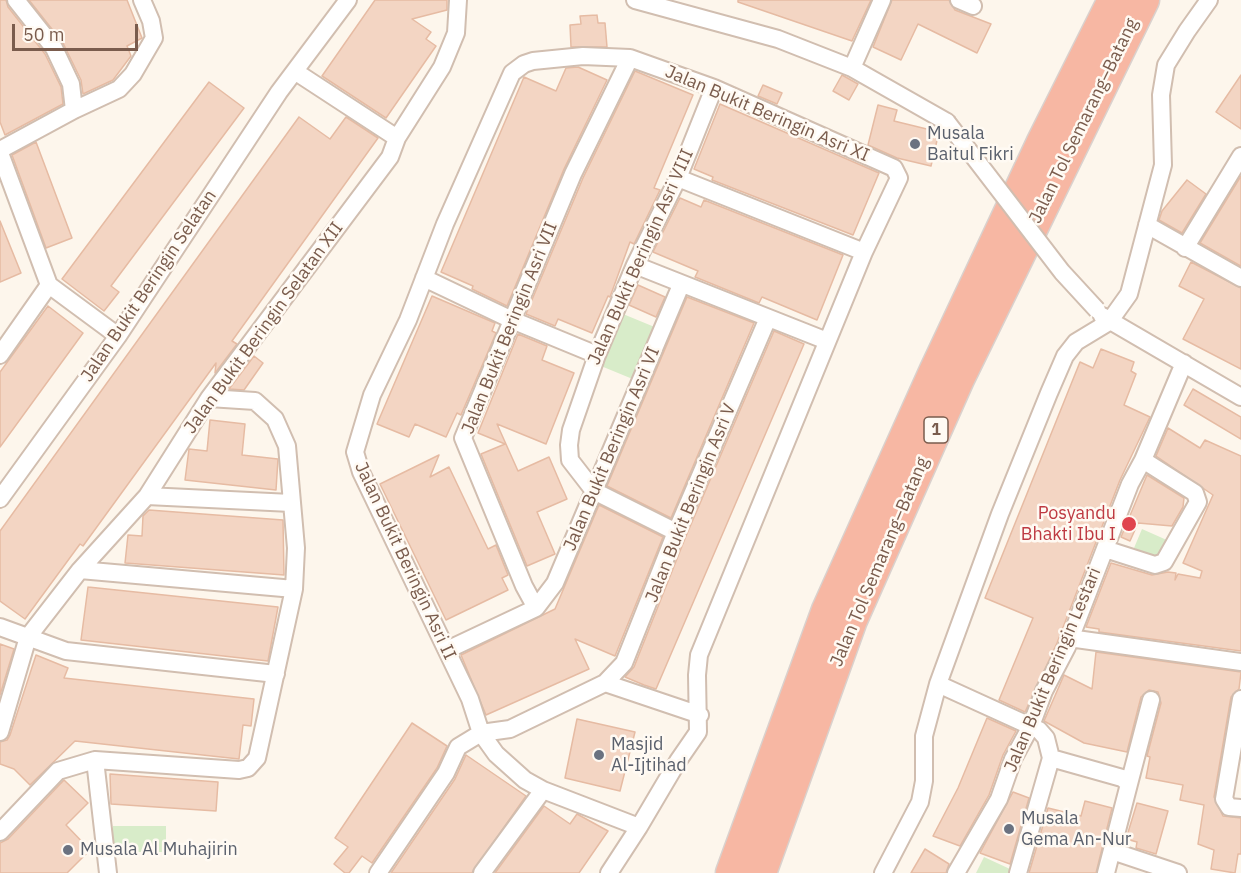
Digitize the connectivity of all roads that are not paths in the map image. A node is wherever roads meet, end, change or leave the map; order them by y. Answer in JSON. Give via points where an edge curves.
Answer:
{"nodes":[{"id":1,"x":16,"y":0,"type":"edge"},
{"id":2,"x":142,"y":0,"type":"edge"},
{"id":3,"x":348,"y":0,"type":"edge"},
{"id":4,"x":458,"y":0,"type":"edge"},
{"id":5,"x":635,"y":0,"type":"edge"},
{"id":6,"x":882,"y":0,"type":"edge"},
{"id":7,"x":1113,"y":0,"type":"edge"},
{"id":8,"x":1144,"y":0,"type":"edge"},
{"id":9,"x":1209,"y":0,"type":"edge"},
{"id":10,"x":630,"y":58,"type":"junction"},
{"id":11,"x":533,"y":62,"type":"joint"},
{"id":12,"x":852,"y":68,"type":"junction"},
{"id":13,"x":296,"y":72,"type":"junction"},
{"id":14,"x":714,"y":88,"type":"junction"},
{"id":15,"x":74,"y":110,"type":"junction"},
{"id":16,"x":397,"y":138,"type":"junction"},
{"id":17,"x":0,"y":152,"type":"edge"},
{"id":18,"x":1241,"y":156,"type":"edge"},
{"id":19,"x":678,"y":178,"type":"junction"},
{"id":20,"x":1147,"y":225,"type":"junction"},
{"id":21,"x":1185,"y":248,"type":"junction"},
{"id":22,"x":864,"y":252,"type":"junction"},
{"id":23,"x":634,"y":265,"type":"junction"},
{"id":24,"x":424,"y":278,"type":"junction"},
{"id":25,"x":1241,"y":278,"type":"edge"},
{"id":26,"x":49,"y":285,"type":"junction"},
{"id":27,"x":681,"y":285,"type":"junction"},
{"id":28,"x":768,"y":318,"type":"junction"},
{"id":29,"x":512,"y":320,"type":"junction"},
{"id":30,"x":1110,"y":322,"type":"junction"},
{"id":31,"x":118,"y":336,"type":"junction"},
{"id":32,"x":827,"y":341,"type":"junction"},
{"id":33,"x":0,"y":355,"type":"edge"},
{"id":34,"x":597,"y":355,"type":"junction"},
{"id":35,"x":1184,"y":363,"type":"junction"},
{"id":36,"x":1241,"y":397,"type":"edge"},
{"id":37,"x":209,"y":398,"type":"junction"},
{"id":38,"x":1143,"y":460,"type":"junction"},
{"id":39,"x":594,"y":491,"type":"junction"},
{"id":40,"x":147,"y":496,"type":"junction"},
{"id":41,"x":0,"y":499,"type":"edge"},
{"id":42,"x":291,"y":503,"type":"junction"},
{"id":43,"x":676,"y":532,"type":"junction"},
{"id":44,"x":1105,"y":549,"type":"junction"},
{"id":45,"x":80,"y":570,"type":"junction"},
{"id":46,"x":294,"y":589,"type":"junction"},
{"id":47,"x":536,"y":608,"type":"junction"},
{"id":48,"x":0,"y":627,"type":"edge"},
{"id":49,"x":28,"y":637,"type":"junction"},
{"id":50,"x":1069,"y":638,"type":"junction"},
{"id":51,"x":447,"y":650,"type":"junction"},
{"id":52,"x":1241,"y":662,"type":"edge"},
{"id":53,"x":276,"y":674,"type":"junction"},
{"id":54,"x":605,"y":683,"type":"junction"},
{"id":55,"x":938,"y":684,"type":"junction"},
{"id":56,"x":1241,"y":699,"type":"edge"},
{"id":57,"x":1151,"y":700,"type":"dead end"},
{"id":58,"x":700,"y":715,"type":"junction"},
{"id":59,"x":1031,"y":726,"type":"junction"},
{"id":60,"x":0,"y":732,"type":"edge"},
{"id":61,"x":481,"y":733,"type":"junction"},
{"id":62,"x":1051,"y":758,"type":"junction"},
{"id":63,"x":95,"y":760,"type":"junction"},
{"id":64,"x":1129,"y":784,"type":"junction"},
{"id":65,"x":543,"y":790,"type":"junction"},
{"id":66,"x":1241,"y":808,"type":"edge"},
{"id":67,"x":639,"y":827,"type":"junction"},
{"id":68,"x":0,"y":832,"type":"edge"},
{"id":69,"x":1112,"y":851,"type":"junction"},
{"id":70,"x":108,"y":873,"type":"edge"},
{"id":71,"x":378,"y":873,"type":"edge"},
{"id":72,"x":482,"y":873,"type":"edge"},
{"id":73,"x":609,"y":873,"type":"edge"},
{"id":74,"x":731,"y":873,"type":"edge"},
{"id":75,"x":761,"y":873,"type":"edge"},
{"id":76,"x":883,"y":873,"type":"edge"},
{"id":77,"x":956,"y":873,"type":"edge"},
{"id":78,"x":1018,"y":873,"type":"edge"},
{"id":79,"x":1106,"y":873,"type":"edge"},
{"id":80,"x":1178,"y":873,"type":"edge"}],
"edges":[{"from":1,"to":15,"type":"street","via":[[54,48],[71,84]]},
{"from":2,"to":15,"type":"street","via":[[154,38],[144,58],[119,89]]},
{"from":3,"to":13,"type":"street","name":"Jalan Bukit Beringin Selatan"},
{"from":4,"to":16,"type":"street","name":"Jalan Bukit Beringin Selatan XII","via":[[456,33],[442,67]]},
{"from":5,"to":12,"type":"street","via":[[778,39]]},
{"from":6,"to":12,"type":"street"},
{"from":7,"to":74,"type":"highway","name":"Jalan Tol Semarang–Batang","number":"1","via":[[938,362],[827,610]]},
{"from":8,"to":75,"type":"highway","name":"Jalan Tol Semarang–Batang","number":"1","via":[[959,379],[852,620]]},
{"from":9,"to":20,"type":"street","via":[[1166,65],[1161,95],[1163,165]]},
{"from":10,"to":11,"type":"street","name":"Jalan Bukit Beringin Asri XI","via":[[583,56]]},
{"from":10,"to":14,"type":"street","name":"Jalan Bukit Beringin Asri XI"},
{"from":10,"to":29,"type":"street","name":"Jalan Bukit Beringin Asri VII","via":[[573,174]]},
{"from":11,"to":24,"type":"street","name":"Jalan Bukit Beringin Asri II","via":[[517,68],[505,87]]},
{"from":12,"to":30,"type":"street","bridge":true,"via":[[947,122],[1062,272]]},
{"from":13,"to":16,"type":"street"},
{"from":13,"to":31,"type":"street","name":"Jalan Bukit Beringin Selatan"},
{"from":14,"to":19,"type":"street","name":"Jalan Bukit Beringin Asri VIII"},
{"from":14,"to":22,"type":"street","name":"Jalan Bukit Beringin Asri XI","via":[[894,168],[898,178]]},
{"from":15,"to":17,"type":"street"},
{"from":16,"to":37,"type":"street","name":"Jalan Bukit Beringin Selatan XII","via":[[390,157]]},
{"from":17,"to":26,"type":"street"},
{"from":18,"to":21,"type":"street"},
{"from":19,"to":22,"type":"street"},
{"from":19,"to":23,"type":"street","name":"Jalan Bukit Beringin Asri VIII"},
{"from":20,"to":21,"type":"street"},
{"from":20,"to":30,"type":"street","via":[[1129,294]]},
{"from":21,"to":25,"type":"street"},
{"from":22,"to":32,"type":"street"},
{"from":23,"to":27,"type":"street"},
{"from":23,"to":34,"type":"street","name":"Jalan Bukit Beringin Asri VIII"},
{"from":24,"to":29,"type":"street"},
{"from":24,"to":51,"type":"street","name":"Jalan Bukit Beringin Asri II","via":[[372,395],[355,452],[360,472]]},
{"from":26,"to":31,"type":"street"},
{"from":26,"to":33,"type":"street"},
{"from":27,"to":28,"type":"street"},
{"from":27,"to":39,"type":"street","name":"Jalan Bukit Beringin Asri VI"},
{"from":28,"to":32,"type":"street"},
{"from":28,"to":43,"type":"street","name":"Jalan Bukit Beringin Asri V"},
{"from":29,"to":34,"type":"street"},
{"from":29,"to":47,"type":"street","name":"Jalan Bukit Beringin Asri VII","via":[[463,438]]},
{"from":30,"to":35,"type":"street"},
{"from":30,"to":55,"type":"street","via":[[1076,342],[1065,356],[1003,507]]},
{"from":31,"to":41,"type":"street","name":"Jalan Bukit Beringin Selatan"},
{"from":32,"to":58,"type":"street","via":[[699,655]]},
{"from":34,"to":39,"type":"street","name":"Jalan Bukit Beringin Asri VIII","via":[[569,446],[570,460]]},
{"from":35,"to":36,"type":"street"},
{"from":35,"to":38,"type":"street","name":"Jalan Bukit Beringin Lestari"},
{"from":37,"to":40,"type":"street","name":"Jalan Bukit Beringin Selatan XII"},
{"from":37,"to":42,"type":"street","via":[[255,401],[275,419],[286,446]]},
{"from":38,"to":44,"type":"street","name":"Jalan Bukit Beringin Lestari"},
{"from":38,"to":44,"type":"street","via":[[1195,493],[1198,502],[1161,564]]},
{"from":39,"to":43,"type":"street"},
{"from":39,"to":47,"type":"street","name":"Jalan Bukit Beringin Asri VI","via":[[555,583]]},
{"from":40,"to":42,"type":"street"},
{"from":40,"to":45,"type":"street","name":"Jalan Bukit Beringin Selatan XII"},
{"from":42,"to":46,"type":"street","via":[[296,548]]},
{"from":43,"to":54,"type":"street","name":"Jalan Bukit Beringin Asri V","via":[[624,663]]},
{"from":44,"to":50,"type":"street","name":"Jalan Bukit Beringin Lestari"},
{"from":45,"to":46,"type":"street"},
{"from":45,"to":49,"type":"street","name":"Jalan Bukit Beringin Selatan XII"},
{"from":46,"to":53,"type":"street"},
{"from":47,"to":51,"type":"street"},
{"from":48,"to":49,"type":"street"},
{"from":49,"to":53,"type":"street","via":[[66,651]]},
{"from":49,"to":60,"type":"street"},
{"from":50,"to":52,"type":"street"},
{"from":50,"to":59,"type":"street","name":"Jalan Bukit Beringin Lestari"},
{"from":51,"to":61,"type":"street","name":"Jalan Bukit Beringin Asri II"},
{"from":53,"to":63,"type":"street","via":[[257,758],[248,768]]},
{"from":54,"to":58,"type":"street"},
{"from":54,"to":61,"type":"street","name":"Jalan Bukit Beringin Asri V","via":[[510,729]]},
{"from":55,"to":59,"type":"street"},
{"from":55,"to":76,"type":"street","via":[[924,736],[920,802]]},
{"from":56,"to":66,"type":"street","via":[[1224,799],[1229,807]]},
{"from":57,"to":64,"type":"street"},
{"from":58,"to":67,"type":"street","via":[[698,732]]},
{"from":59,"to":62,"type":"street","via":[[1043,733]]},
{"from":59,"to":77,"type":"street","name":"Jalan Bukit Beringin Lestari","via":[[1013,759],[999,799]]},
{"from":61,"to":65,"type":"street","name":"Jalan Bukit Beringin Asri II","via":[[504,763]]},
{"from":61,"to":71,"type":"street","via":[[458,747],[446,773]]},
{"from":62,"to":64,"type":"street","via":[[1122,778]]},
{"from":62,"to":78,"type":"street"},
{"from":63,"to":68,"type":"street","via":[[58,771]]},
{"from":63,"to":70,"type":"street"},
{"from":64,"to":69,"type":"street"},
{"from":65,"to":67,"type":"street","name":"Jalan Bukit Beringin Asri II"},
{"from":65,"to":72,"type":"street"},
{"from":67,"to":73,"type":"street"},
{"from":69,"to":79,"type":"street"},
{"from":69,"to":80,"type":"street"}]}
